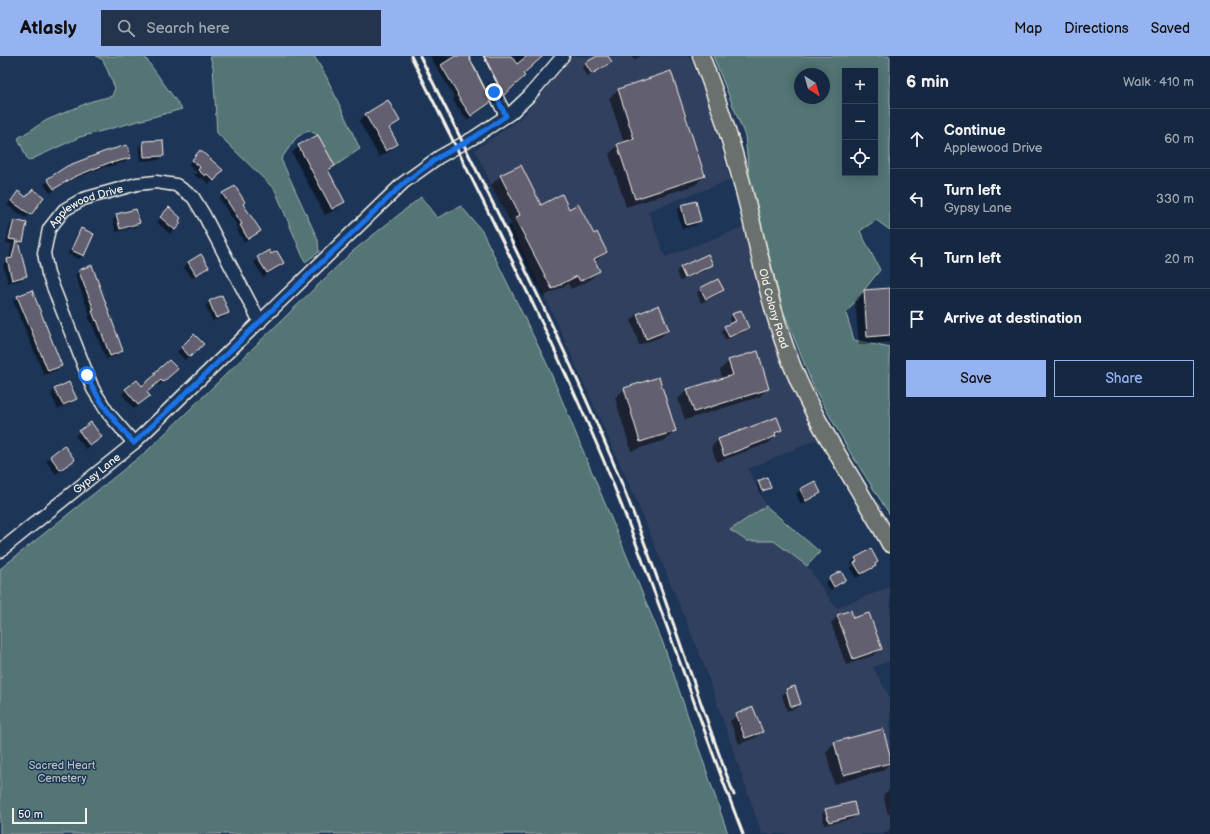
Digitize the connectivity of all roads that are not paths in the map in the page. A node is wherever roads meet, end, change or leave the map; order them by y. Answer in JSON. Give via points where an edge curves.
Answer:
{"nodes":[{"id":1,"x":476,"y":56,"type":"edge"},
{"id":2,"x":563,"y":56,"type":"edge"},
{"id":3,"x":701,"y":56,"type":"edge"},
{"id":4,"x":552,"y":61,"type":"edge"},
{"id":5,"x":506,"y":116,"type":"junction"},
{"id":6,"x":260,"y":322,"type":"junction"},
{"id":7,"x":134,"y":443,"type":"junction"},
{"id":8,"x":890,"y":544,"type":"edge"},
{"id":9,"x":0,"y":551,"type":"edge"}],
"edges":[{"from":1,"to":5,"type":"street"},
{"from":2,"to":4,"type":"street","name":"Gypsy Lane"},
{"from":3,"to":8,"type":"main road","name":"Old Colony Road","via":[[721,110],[787,353],[814,414]]},
{"from":4,"to":5,"type":"street","name":"Gypsy Lane","via":[[530,96]]},
{"from":5,"to":6,"type":"street","name":"Gypsy Lane","via":[[439,157],[404,183]]},
{"from":6,"to":7,"type":"street","name":"Gypsy Lane"},
{"from":6,"to":7,"type":"street","name":"Applewood Drive","via":[[194,197],[176,185],[156,182],[137,184],[83,199],[64,210],[49,228],[44,253],[48,274],[93,389],[108,413]]},
{"from":7,"to":9,"type":"street","name":"Gypsy Lane"}]}
